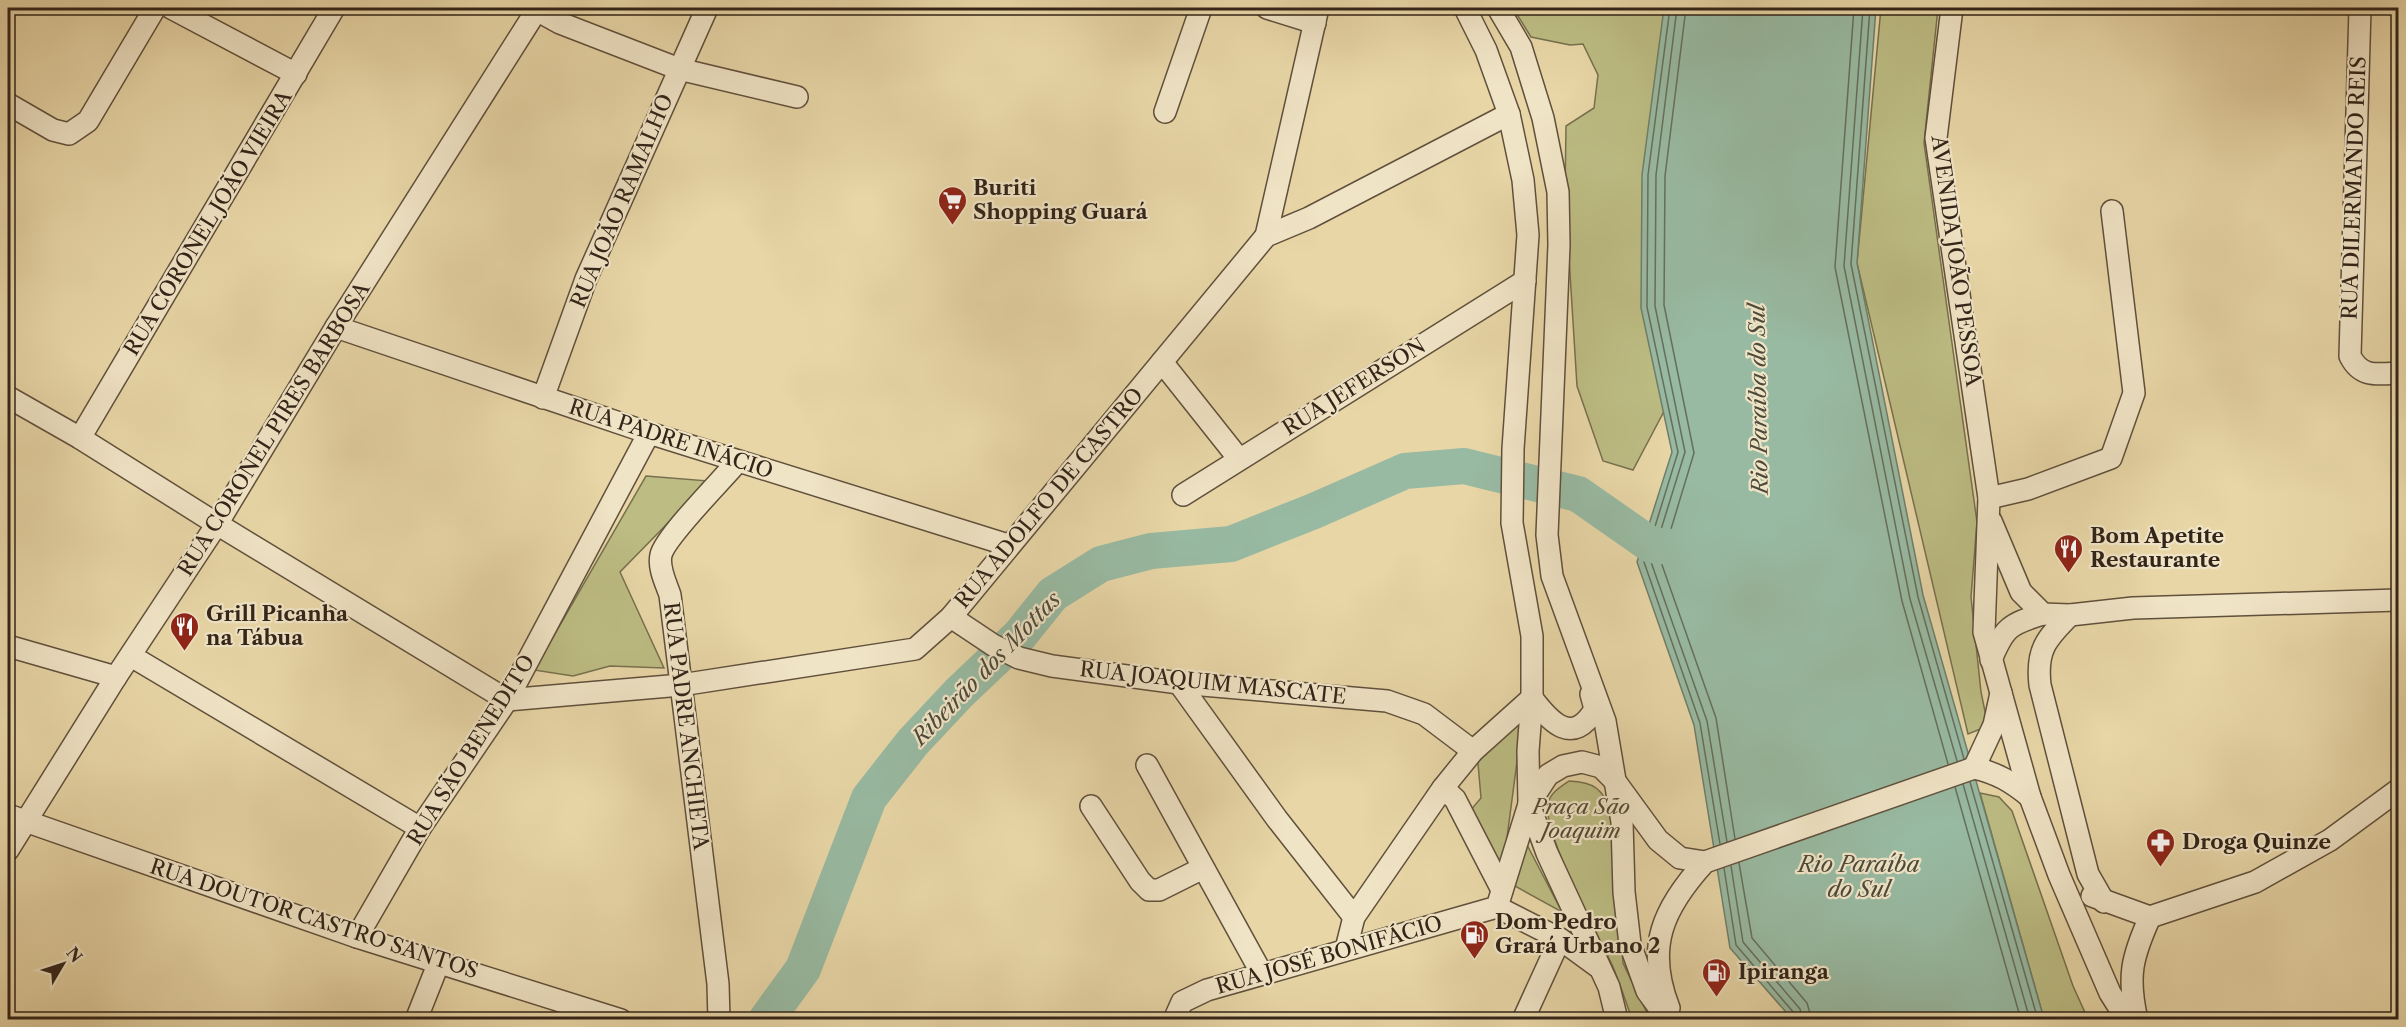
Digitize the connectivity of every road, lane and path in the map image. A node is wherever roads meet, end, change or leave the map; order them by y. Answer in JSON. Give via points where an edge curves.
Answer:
{"nodes":[{"id":1,"x":155,"y":8,"type":"edge"},
{"id":2,"x":171,"y":8,"type":"edge"},
{"id":3,"x":334,"y":8,"type":"edge"},
{"id":4,"x":536,"y":8,"type":"edge"},
{"id":5,"x":707,"y":8,"type":"edge"},
{"id":6,"x":1201,"y":8,"type":"edge"},
{"id":7,"x":1267,"y":8,"type":"edge"},
{"id":8,"x":1465,"y":8,"type":"edge"},
{"id":9,"x":1497,"y":8,"type":"edge"},
{"id":10,"x":1952,"y":8,"type":"edge"},
{"id":11,"x":2360,"y":8,"type":"edge"},
{"id":12,"x":1316,"y":15,"type":"edge"},
{"id":13,"x":679,"y":69,"type":"junction"},
{"id":14,"x":296,"y":74,"type":"junction"},
{"id":15,"x":797,"y":97,"type":"dead end"},
{"id":16,"x":8,"y":104,"type":"edge"},
{"id":17,"x":1165,"y":112,"type":"dead end"},
{"id":18,"x":1509,"y":114,"type":"junction"},
{"id":19,"x":2112,"y":211,"type":"dead end"},
{"id":20,"x":1266,"y":236,"type":"junction"},
{"id":21,"x":1525,"y":281,"type":"junction"},
{"id":22,"x":336,"y":327,"type":"junction"},
{"id":23,"x":1162,"y":362,"type":"junction"},
{"id":24,"x":2398,"y":373,"type":"edge"},
{"id":25,"x":8,"y":396,"type":"edge"},
{"id":26,"x":543,"y":398,"type":"junction"},
{"id":27,"x":649,"y":434,"type":"junction"},
{"id":28,"x":80,"y":438,"type":"junction"},
{"id":29,"x":1239,"y":459,"type":"junction"},
{"id":30,"x":738,"y":461,"type":"junction"},
{"id":31,"x":1183,"y":495,"type":"dead end"},
{"id":32,"x":1989,"y":507,"type":"junction"},
{"id":33,"x":217,"y":525,"type":"junction"},
{"id":34,"x":1008,"y":545,"type":"junction"},
{"id":35,"x":2398,"y":600,"type":"edge"},
{"id":36,"x":2043,"y":614,"type":"junction"},
{"id":37,"x":2070,"y":615,"type":"junction"},
{"id":38,"x":951,"y":617,"type":"junction"},
{"id":39,"x":8,"y":646,"type":"edge"},
{"id":40,"x":131,"y":656,"type":"junction"},
{"id":41,"x":1991,"y":660,"type":"junction"},
{"id":42,"x":1585,"y":663,"type":"junction"},
{"id":43,"x":116,"y":677,"type":"junction"},
{"id":44,"x":1179,"y":683,"type":"junction"},
{"id":45,"x":681,"y":685,"type":"junction"},
{"id":46,"x":2001,"y":690,"type":"junction"},
{"id":47,"x":1532,"y":698,"type":"junction"},
{"id":48,"x":507,"y":699,"type":"junction"},
{"id":49,"x":1473,"y":751,"type":"junction"},
{"id":50,"x":1147,"y":765,"type":"dead end"},
{"id":51,"x":1970,"y":770,"type":"junction"},
{"id":52,"x":1615,"y":781,"type":"junction"},
{"id":53,"x":1443,"y":788,"type":"junction"},
{"id":54,"x":2398,"y":790,"type":"edge"},
{"id":55,"x":2030,"y":797,"type":"junction"},
{"id":56,"x":1529,"y":804,"type":"junction"},
{"id":57,"x":1090,"y":806,"type":"dead end"},
{"id":58,"x":17,"y":818,"type":"edge"},
{"id":59,"x":420,"y":828,"type":"junction"},
{"id":60,"x":8,"y":850,"type":"edge"},
{"id":61,"x":1708,"y":861,"type":"junction"},
{"id":62,"x":1203,"y":868,"type":"junction"},
{"id":63,"x":2059,"y":875,"type":"junction"},
{"id":64,"x":1500,"y":899,"type":"junction"},
{"id":65,"x":2104,"y":902,"type":"junction"},
{"id":66,"x":1354,"y":917,"type":"junction"},
{"id":67,"x":2150,"y":917,"type":"junction"},
{"id":68,"x":357,"y":937,"type":"junction"},
{"id":69,"x":1560,"y":939,"type":"junction"},
{"id":70,"x":1346,"y":949,"type":"junction"},
{"id":71,"x":439,"y":962,"type":"junction"},
{"id":72,"x":1600,"y":968,"type":"junction"},
{"id":73,"x":1262,"y":974,"type":"junction"},
{"id":74,"x":416,"y":1020,"type":"edge"},
{"id":75,"x":621,"y":1020,"type":"edge"},
{"id":76,"x":719,"y":1020,"type":"edge"},
{"id":77,"x":1174,"y":1020,"type":"edge"},
{"id":78,"x":1523,"y":1020,"type":"edge"},
{"id":79,"x":1617,"y":1020,"type":"edge"},
{"id":80,"x":1668,"y":1020,"type":"edge"},
{"id":81,"x":1673,"y":1020,"type":"edge"},
{"id":82,"x":2127,"y":1020,"type":"edge"},
{"id":83,"x":2137,"y":1020,"type":"edge"}],
"edges":[{"from":1,"to":16,"type":"street","via":[[87,121],[69,134],[53,130]]},
{"from":2,"to":14,"type":"street"},
{"from":3,"to":14,"type":"street","name":"RUA CORONEL JOÃO VIEIRA"},
{"from":4,"to":13,"type":"street","via":[[560,22]]},
{"from":4,"to":22,"type":"street","name":"RUA CORONEL PIRES BARBOSA"},
{"from":5,"to":13,"type":"street","name":"RUA JOÃO RAMALHO"},
{"from":6,"to":17,"type":"street"},
{"from":7,"to":12,"type":"street"},
{"from":8,"to":18,"type":"street","via":[[1486,50]]},
{"from":9,"to":42,"type":"street","via":[[1521,47],[1543,118],[1558,192],[1547,535],[1552,576]]},
{"from":10,"to":32,"type":"street","name":"AVENIDA JOÃO PESSOA","via":[[1936,138]]},
{"from":11,"to":24,"type":"street","name":"RUA DILERMANDO REIS","via":[[2350,356],[2356,367],[2367,373]]},
{"from":12,"to":20,"type":"street"},
{"from":13,"to":15,"type":"street"},
{"from":13,"to":26,"type":"street","name":"RUA JOÃO RAMALHO","via":[[586,279]]},
{"from":14,"to":28,"type":"street","name":"RUA CORONEL JOÃO VIEIRA"},
{"from":18,"to":20,"type":"street","name":"RUA ADOLFO DE CASTRO"},
{"from":18,"to":21,"type":"street","via":[[1523,180],[1528,234]]},
{"from":19,"to":32,"type":"street","via":[[2134,393],[2111,458]]},
{"from":20,"to":23,"type":"street","name":"RUA ADOLFO DE CASTRO"},
{"from":21,"to":29,"type":"street","name":"RUA JEFERSON"},
{"from":21,"to":47,"type":"street","via":[[1512,523],[1532,636]]},
{"from":22,"to":26,"type":"street","name":"RUA PADRE INÁCIO"},
{"from":22,"to":33,"type":"street","name":"RUA CORONEL PIRES BARBOSA"},
{"from":23,"to":29,"type":"street"},
{"from":23,"to":34,"type":"street","name":"RUA ADOLFO DE CASTRO"},
{"from":25,"to":28,"type":"street"},
{"from":26,"to":27,"type":"street","name":"RUA PADRE INÁCIO"},
{"from":27,"to":30,"type":"street","name":"RUA PADRE INÁCIO"},
{"from":27,"to":48,"type":"street","name":"RUA SÃO BENEDITO"},
{"from":28,"to":33,"type":"street"},
{"from":29,"to":31,"type":"street","name":"RUA JEFERSON"},
{"from":30,"to":34,"type":"street","name":"RUA PADRE INÁCIO"},
{"from":30,"to":45,"type":"street","name":"RUA PADRE ANCHIETA","via":[[669,538],[661,555]]},
{"from":32,"to":36,"type":"street","name":"AVENIDA JOÃO PESSOA","via":[[2021,592]]},
{"from":32,"to":41,"type":"street","name":"AVENIDA JOÃO PESSOA","via":[[1984,632]]},
{"from":33,"to":40,"type":"street","name":"RUA CORONEL PIRES BARBOSA"},
{"from":33,"to":48,"type":"street"},
{"from":34,"to":38,"type":"street","name":"RUA ADOLFO DE CASTRO"},
{"from":35,"to":37,"type":"street","via":[[2133,608]]},
{"from":36,"to":37,"type":"street"},
{"from":36,"to":41,"type":"street","via":[[2021,620],[2001,634]]},
{"from":37,"to":65,"type":"street","via":[[2049,636],[2038,664],[2040,685],[2085,864]]},
{"from":38,"to":44,"type":"street","name":"RUA JOAQUIM MASCATE","via":[[1018,658]]},
{"from":38,"to":45,"type":"street","name":"RUA ADOLFO DE CASTRO","via":[[915,649]]},
{"from":39,"to":43,"type":"street"},
{"from":40,"to":43,"type":"street","name":"RUA CORONEL PIRES BARBOSA"},
{"from":40,"to":59,"type":"street"},
{"from":41,"to":46,"type":"street","name":"AVENIDA JOÃO PESSOA"},
{"from":42,"to":47,"type":"street","via":[[1594,709],[1588,720],[1565,729],[1553,723]]},
{"from":42,"to":52,"type":"street","via":[[1605,721]]},
{"from":43,"to":58,"type":"street","name":"RUA CORONEL PIRES BARBOSA"},
{"from":44,"to":49,"type":"street","name":"RUA JOAQUIM MASCATE","via":[[1387,701],[1424,714]]},
{"from":44,"to":66,"type":"street","via":[[1270,810]]},
{"from":45,"to":48,"type":"street","name":"RUA ADOLFO DE CASTRO"},
{"from":45,"to":76,"type":"street","name":"RUA PADRE ANCHIETA","via":[[718,984]]},
{"from":46,"to":51,"type":"street","via":[[1994,725]]},
{"from":46,"to":55,"type":"street","name":"AVENIDA JOÃO PESSOA"},
{"from":47,"to":49,"type":"street"},
{"from":47,"to":56,"type":"street"},
{"from":48,"to":59,"type":"street","name":"RUA SÃO BENEDITO"},
{"from":49,"to":53,"type":"street"},
{"from":50,"to":62,"type":"street"},
{"from":51,"to":55,"type":"street","via":[[2007,779]]},
{"from":51,"to":61,"type":"street"},
{"from":52,"to":56,"type":"street","via":[[1601,767],[1582,762],[1563,766],[1548,775]]},
{"from":52,"to":61,"type":"street","via":[[1658,840],[1680,858]]},
{"from":52,"to":80,"type":"street","via":[[1623,822],[1624,892],[1630,944],[1647,991]]},
{"from":53,"to":64,"type":"street","via":[[1455,799]]},
{"from":53,"to":66,"type":"street"},
{"from":54,"to":67,"type":"street","via":[[2330,840],[2255,882]]},
{"from":55,"to":63,"type":"street","name":"AVENIDA JOÃO PESSOA"},
{"from":56,"to":64,"type":"street"},
{"from":56,"to":72,"type":"street"},
{"from":57,"to":62,"type":"street","via":[[1149,890],[1159,890]]},
{"from":58,"to":60,"type":"street","name":"RUA CORONEL PIRES BARBOSA"},
{"from":58,"to":68,"type":"street","name":"RUA DOUTOR CASTRO SANTOS"},
{"from":59,"to":68,"type":"street","name":"RUA SÃO BENEDITO"},
{"from":61,"to":81,"type":"street","via":[[1685,884],[1668,912],[1658,943],[1660,985]]},
{"from":62,"to":73,"type":"street"},
{"from":63,"to":65,"type":"street"},
{"from":63,"to":82,"type":"street","name":"AVENIDA JOÃO PESSOA","via":[[2110,993]]},
{"from":64,"to":69,"type":"street"},
{"from":64,"to":70,"type":"street","name":"RUA JOSÉ BONIFÁCIO"},
{"from":65,"to":67,"type":"street"},
{"from":66,"to":70,"type":"street"},
{"from":67,"to":83,"type":"street","via":[[2136,948],[2131,974]]},
{"from":68,"to":71,"type":"street","name":"RUA DOUTOR CASTRO SANTOS"},
{"from":69,"to":72,"type":"street"},
{"from":69,"to":78,"type":"street"},
{"from":70,"to":73,"type":"street","name":"RUA JOSÉ BONIFÁCIO"},
{"from":71,"to":74,"type":"street"},
{"from":71,"to":75,"type":"street","name":"RUA DOUTOR CASTRO SANTOS"},
{"from":72,"to":79,"type":"street"},
{"from":73,"to":77,"type":"street","name":"RUA JOSÉ BONIFÁCIO","via":[[1207,990],[1182,1002]]}]}
